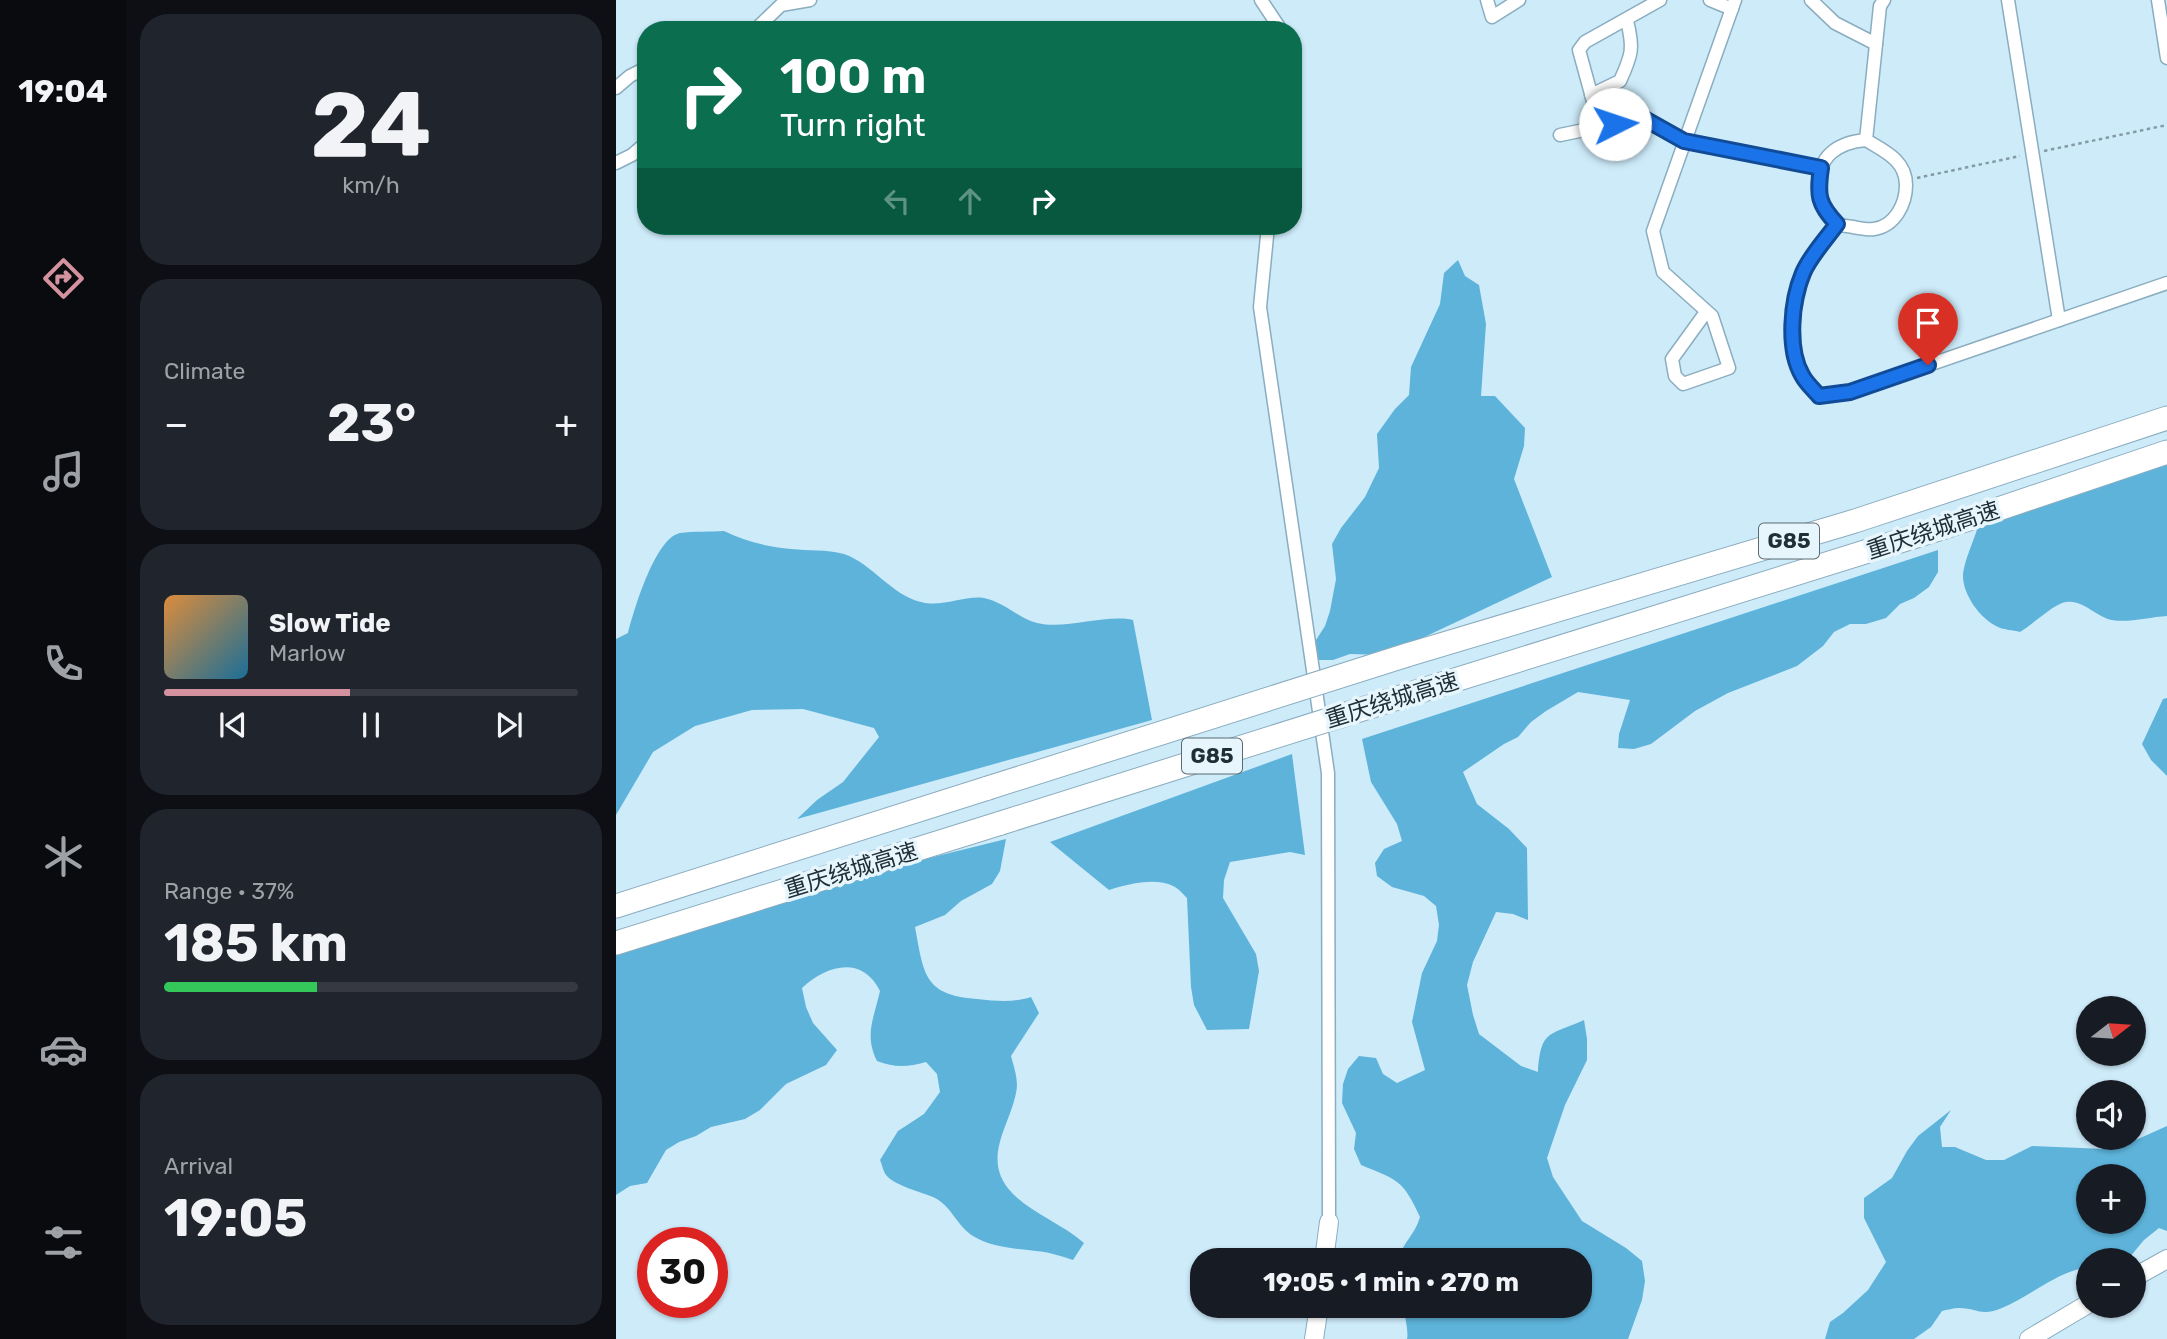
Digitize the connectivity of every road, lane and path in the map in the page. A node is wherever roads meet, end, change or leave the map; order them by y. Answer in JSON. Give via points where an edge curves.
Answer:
{"nodes":[{"id":1,"x":810,"y":0,"type":"edge"},
{"id":2,"x":1261,"y":0,"type":"edge"},
{"id":3,"x":1487,"y":0,"type":"edge"},
{"id":4,"x":1518,"y":0,"type":"edge"},
{"id":5,"x":1660,"y":0,"type":"edge"},
{"id":6,"x":1710,"y":0,"type":"edge"},
{"id":7,"x":1811,"y":0,"type":"edge"},
{"id":8,"x":1884,"y":0,"type":"edge"},
{"id":9,"x":2008,"y":0,"type":"edge"},
{"id":10,"x":2158,"y":0,"type":"edge"},
{"id":11,"x":778,"y":2,"type":"edge"},
{"id":12,"x":1733,"y":4,"type":"edge"},
{"id":13,"x":762,"y":21,"type":"edge"},
{"id":14,"x":1275,"y":21,"type":"edge"},
{"id":15,"x":1627,"y":21,"type":"dead end"},
{"id":16,"x":1876,"y":44,"type":"junction"},
{"id":17,"x":2167,"y":58,"type":"edge"},
{"id":18,"x":637,"y":73,"type":"edge"},
{"id":19,"x":616,"y":88,"type":"edge"},
{"id":20,"x":1591,"y":94,"type":"junction"},
{"id":21,"x":1599,"y":123,"type":"dead end"},
{"id":22,"x":1560,"y":135,"type":"dead end"},
{"id":23,"x":1866,"y":140,"type":"junction"},
{"id":24,"x":1684,"y":141,"type":"junction"},
{"id":25,"x":637,"y":151,"type":"edge"},
{"id":26,"x":616,"y":163,"type":"edge"},
{"id":27,"x":1821,"y":168,"type":"junction"},
{"id":28,"x":1837,"y":224,"type":"junction"},
{"id":29,"x":1267,"y":235,"type":"edge"},
{"id":30,"x":2167,"y":283,"type":"edge"},
{"id":31,"x":1706,"y":312,"type":"junction"},
{"id":32,"x":2059,"y":320,"type":"junction"},
{"id":33,"x":2167,"y":418,"type":"edge"},
{"id":34,"x":2167,"y":453,"type":"edge"},
{"id":35,"x":616,"y":906,"type":"edge"},
{"id":36,"x":616,"y":943,"type":"edge"},
{"id":37,"x":1329,"y":1222,"type":"joint"},
{"id":38,"x":1326,"y":1248,"type":"edge"},
{"id":39,"x":2167,"y":1259,"type":"edge"},
{"id":40,"x":2146,"y":1271,"type":"edge"},
{"id":41,"x":2076,"y":1311,"type":"edge"},
{"id":42,"x":1317,"y":1318,"type":"edge"},
{"id":43,"x":1314,"y":1339,"type":"edge"},
{"id":44,"x":2029,"y":1339,"type":"edge"}],
"edges":[{"from":1,"to":11,"type":"street"},
{"from":2,"to":14,"type":"street"},
{"from":3,"to":4,"type":"street","via":[[1492,16]]},
{"from":5,"to":20,"type":"street","via":[[1586,41],[1578,50]]},
{"from":6,"to":12,"type":"street"},
{"from":7,"to":16,"type":"street","via":[[1835,23]]},
{"from":8,"to":16,"type":"street"},
{"from":9,"to":32,"type":"street"},
{"from":10,"to":17,"type":"street"},
{"from":11,"to":13,"type":"street"},
{"from":12,"to":24,"type":"street"},
{"from":15,"to":20,"type":"street","via":[[1633,42],[1620,81]]},
{"from":16,"to":23,"type":"street"},
{"from":18,"to":19,"type":"street"},
{"from":20,"to":21,"type":"street"},
{"from":22,"to":24,"type":"street","via":[[1643,118]]},
{"from":23,"to":27,"type":"street","via":[[1849,142],[1830,153]]},
{"from":23,"to":28,"type":"street","via":[[1891,153],[1901,168],[1906,180],[1903,205],[1893,220],[1875,230]]},
{"from":24,"to":27,"type":"street"},
{"from":24,"to":31,"type":"street","via":[[1653,231],[1663,272]]},
{"from":25,"to":26,"type":"street"},
{"from":27,"to":28,"type":"street","via":[[1821,208]]},
{"from":28,"to":32,"type":"street","via":[[1803,273],[1793,317],[1793,355],[1802,377],[1819,396],[1850,392]]},
{"from":29,"to":37,"type":"street","via":[[1260,307],[1328,773]]},
{"from":30,"to":32,"type":"street"},
{"from":31,"to":31,"type":"street","via":[[1712,316],[1729,368],[1683,384],[1675,376],[1672,359]]},
{"from":33,"to":35,"type":"highway","name":"重庆绕城高速","number":"G85","bridge":true,"via":[[1855,521],[1408,656]]},
{"from":34,"to":36,"type":"highway","name":"重庆绕城高速","number":"G85","bridge":true,"via":[[1933,531]]},
{"from":37,"to":38,"type":"street"},
{"from":39,"to":40,"type":"street"},
{"from":41,"to":44,"type":"street"},
{"from":42,"to":43,"type":"street"}]}
